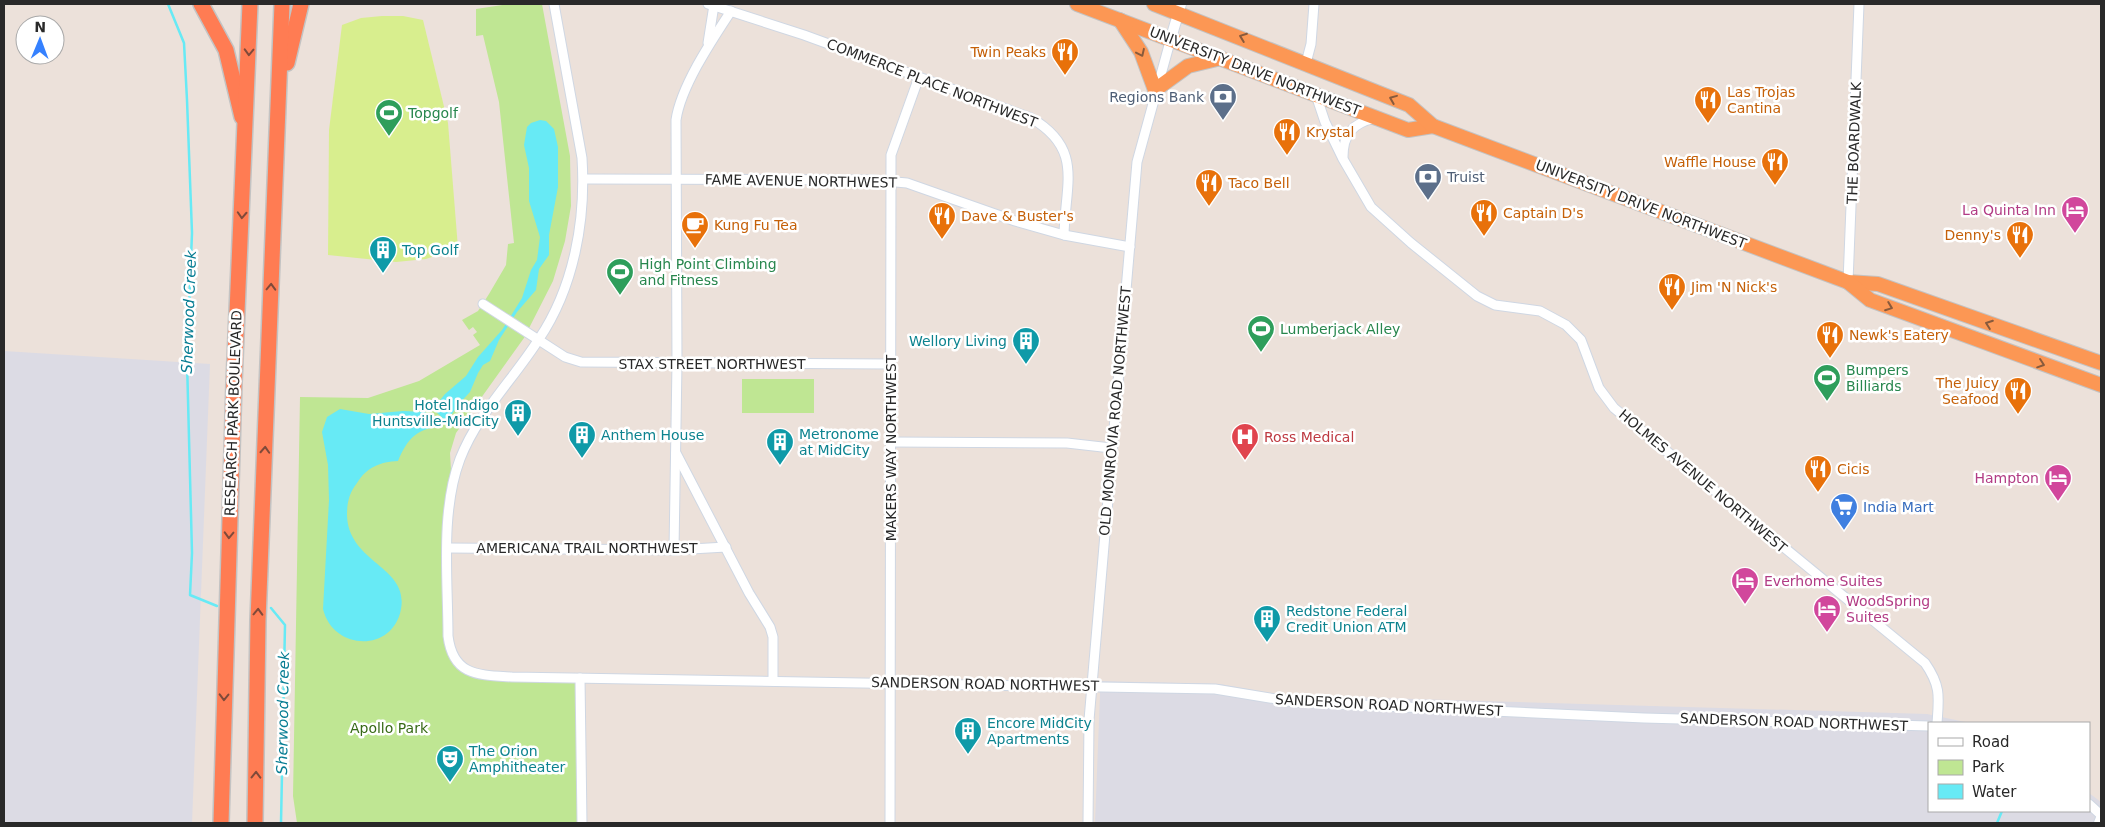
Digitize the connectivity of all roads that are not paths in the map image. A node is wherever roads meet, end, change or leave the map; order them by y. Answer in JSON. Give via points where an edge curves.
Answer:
{"nodes":[{"id":1,"x":201,"y":4,"type":"edge"},
{"id":2,"x":250,"y":4,"type":"edge"},
{"id":3,"x":282,"y":4,"type":"edge"},
{"id":4,"x":301,"y":4,"type":"edge"},
{"id":5,"x":554,"y":4,"type":"edge"},
{"id":6,"x":1077,"y":4,"type":"edge"},
{"id":7,"x":1154,"y":4,"type":"edge"},
{"id":8,"x":1314,"y":4,"type":"edge"},
{"id":9,"x":1859,"y":4,"type":"edge"},
{"id":10,"x":716,"y":5,"type":"edge"},
{"id":11,"x":1180,"y":8,"type":"edge"},
{"id":12,"x":730,"y":10,"type":"junction"},
{"id":13,"x":1120,"y":20,"type":"junction"},
{"id":14,"x":1170,"y":38,"type":"junction"},
{"id":15,"x":708,"y":46,"type":"junction"},
{"id":16,"x":1222,"y":57,"type":"junction"},
{"id":17,"x":1306,"y":63,"type":"junction"},
{"id":18,"x":919,"y":77,"type":"junction"},
{"id":19,"x":1155,"y":90,"type":"junction"},
{"id":20,"x":1316,"y":95,"type":"junction"},
{"id":21,"x":278,"y":103,"type":"junction"},
{"id":22,"x":1376,"y":118,"type":"junction"},
{"id":23,"x":1433,"y":126,"type":"junction"},
{"id":24,"x":246,"y":135,"type":"junction"},
{"id":25,"x":1343,"y":159,"type":"junction"},
{"id":26,"x":584,"y":180,"type":"junction"},
{"id":27,"x":677,"y":180,"type":"junction"},
{"id":28,"x":892,"y":182,"type":"junction"},
{"id":29,"x":1064,"y":235,"type":"junction"},
{"id":30,"x":1130,"y":247,"type":"junction"},
{"id":31,"x":1848,"y":282,"type":"junction"},
{"id":32,"x":483,"y":304,"type":"dead end"},
{"id":33,"x":539,"y":340,"type":"junction"},
{"id":34,"x":677,"y":363,"type":"junction"},
{"id":35,"x":2101,"y":363,"type":"edge"},
{"id":36,"x":890,"y":364,"type":"junction"},
{"id":37,"x":2101,"y":385,"type":"edge"},
{"id":38,"x":891,"y":442,"type":"junction"},
{"id":39,"x":1111,"y":448,"type":"junction"},
{"id":40,"x":676,"y":452,"type":"junction"},
{"id":41,"x":726,"y":547,"type":"junction"},
{"id":42,"x":448,"y":548,"type":"junction"},
{"id":43,"x":674,"y":550,"type":"junction"},
{"id":44,"x":580,"y":678,"type":"junction"},
{"id":45,"x":773,"y":681,"type":"junction"},
{"id":46,"x":890,"y":682,"type":"junction"},
{"id":47,"x":1093,"y":687,"type":"junction"},
{"id":48,"x":1937,"y":722,"type":"edge"},
{"id":49,"x":1928,"y":726,"type":"edge"},
{"id":50,"x":2090,"y":805,"type":"edge"},
{"id":51,"x":2101,"y":816,"type":"edge"},
{"id":52,"x":221,"y":823,"type":"edge"},
{"id":53,"x":255,"y":823,"type":"edge"},
{"id":54,"x":582,"y":823,"type":"edge"},
{"id":55,"x":890,"y":823,"type":"edge"},
{"id":56,"x":1088,"y":823,"type":"edge"},
{"id":57,"x":2099,"y":823,"type":"edge"}],
"edges":[{"from":1,"to":24,"type":"highway","via":[[226,50]]},
{"from":2,"to":24,"type":"highway","name":"RESEARCH PARK BOULEVARD","one_way":true},
{"from":3,"to":21,"type":"highway"},
{"from":4,"to":21,"type":"highway"},
{"from":5,"to":26,"type":"street","name":"SANDERSON ROAD NORTHWEST"},
{"from":6,"to":13,"type":"highway","name":"UNIVERSITY DRIVE NORTHWEST"},
{"from":7,"to":11,"type":"highway","name":"UNIVERSITY DRIVE NORTHWEST"},
{"from":8,"to":17,"type":"street"},
{"from":9,"to":31,"type":"street","name":"THE BOARDWALK"},
{"from":10,"to":12,"type":"street","name":"COMMERCE PLACE NORTHWEST"},
{"from":10,"to":15,"type":"street"},
{"from":11,"to":14,"type":"street","name":"OLD MONROVIA ROAD NORTHWEST"},
{"from":17,"to":11,"type":"highway","name":"UNIVERSITY DRIVE NORTHWEST","one_way":true},
{"from":12,"to":15,"type":"street"},
{"from":12,"to":18,"type":"street","name":"COMMERCE PLACE NORTHWEST"},
{"from":13,"to":14,"type":"highway","name":"UNIVERSITY DRIVE NORTHWEST"},
{"from":13,"to":19,"type":"highway","one_way":true,"via":[[1141,52]]},
{"from":14,"to":16,"type":"highway","name":"UNIVERSITY DRIVE NORTHWEST"},
{"from":14,"to":19,"type":"street","name":"OLD MONROVIA ROAD NORTHWEST"},
{"from":15,"to":27,"type":"street","via":[[677,113]]},
{"from":16,"to":19,"type":"highway","via":[[1188,66]]},
{"from":16,"to":20,"type":"highway","name":"UNIVERSITY DRIVE NORTHWEST"},
{"from":23,"to":17,"type":"highway","name":"UNIVERSITY DRIVE NORTHWEST","one_way":true,"via":[[1409,105]]},
{"from":18,"to":28,"type":"street","name":"MAKERS WAY NORTHWEST","via":[[891,155]]},
{"from":18,"to":29,"type":"street","name":"COMMERCE PLACE NORTHWEST","via":[[1031,118],[1057,138],[1066,155],[1068,174]]},
{"from":19,"to":30,"type":"street","name":"OLD MONROVIA ROAD NORTHWEST","via":[[1137,162]]},
{"from":20,"to":22,"type":"highway","name":"UNIVERSITY DRIVE NORTHWEST"},
{"from":20,"to":25,"type":"street","name":"HOLMES AVENUE NORTHWEST"},
{"from":53,"to":21,"type":"highway","one_way":true,"via":[[258,620]]},
{"from":22,"to":23,"type":"highway","name":"UNIVERSITY DRIVE NORTHWEST","via":[[1408,130]]},
{"from":22,"to":25,"type":"street","via":[[1350,129],[1344,139]]},
{"from":23,"to":31,"type":"highway","name":"UNIVERSITY DRIVE NORTHWEST"},
{"from":24,"to":52,"type":"highway","name":"RESEARCH PARK BOULEVARD","one_way":true,"via":[[234,383]]},
{"from":25,"to":48,"type":"street","name":"HOLMES AVENUE NORTHWEST","via":[[1371,207],[1477,296],[1495,305],[1540,311],[1566,325],[1580,340],[1599,388],[1614,408],[1925,664],[1936,680],[1939,695]]},
{"from":26,"to":27,"type":"street","name":"FAME AVENUE NORTHWEST"},
{"from":26,"to":33,"type":"street","name":"SANDERSON ROAD NORTHWEST","via":[[573,264]]},
{"from":27,"to":28,"type":"street","name":"FAME AVENUE NORTHWEST"},
{"from":27,"to":34,"type":"street"},
{"from":28,"to":29,"type":"street","name":"FAME AVENUE NORTHWEST","via":[[907,183]]},
{"from":28,"to":36,"type":"street","name":"MAKERS WAY NORTHWEST"},
{"from":29,"to":30,"type":"street","name":"FAME AVENUE NORTHWEST"},
{"from":30,"to":39,"type":"street","name":"OLD MONROVIA ROAD NORTHWEST"},
{"from":35,"to":31,"type":"highway","name":"UNIVERSITY DRIVE NORTHWEST","one_way":true,"via":[[1878,284]]},
{"from":31,"to":37,"type":"highway","name":"UNIVERSITY DRIVE NORTHWEST","one_way":true,"via":[[1870,300]]},
{"from":32,"to":33,"type":"street","name":"STAX STREET NORTHWEST"},
{"from":33,"to":34,"type":"street","name":"STAX STREET NORTHWEST","via":[[565,357],[581,362]]},
{"from":33,"to":42,"type":"street","name":"SANDERSON ROAD NORTHWEST","via":[[486,411],[467,443],[452,488]]},
{"from":34,"to":36,"type":"street","name":"STAX STREET NORTHWEST"},
{"from":34,"to":40,"type":"street"},
{"from":36,"to":38,"type":"street","name":"MAKERS WAY NORTHWEST"},
{"from":38,"to":39,"type":"street","via":[[1067,443]]},
{"from":38,"to":46,"type":"street","name":"MAKERS WAY NORTHWEST"},
{"from":39,"to":47,"type":"street","name":"OLD MONROVIA ROAD NORTHWEST"},
{"from":40,"to":41,"type":"street"},
{"from":40,"to":43,"type":"street"},
{"from":41,"to":43,"type":"street","name":"AMERICANA TRAIL NORTHWEST"},
{"from":41,"to":45,"type":"street","via":[[770,627]]},
{"from":42,"to":43,"type":"street","name":"AMERICANA TRAIL NORTHWEST"},
{"from":42,"to":44,"type":"street","name":"SANDERSON ROAD NORTHWEST","via":[[448,636],[456,662],[481,675]]},
{"from":44,"to":45,"type":"street","name":"SANDERSON ROAD NORTHWEST"},
{"from":44,"to":54,"type":"street"},
{"from":45,"to":46,"type":"street","name":"SANDERSON ROAD NORTHWEST"},
{"from":46,"to":47,"type":"street","name":"SANDERSON ROAD NORTHWEST"},
{"from":46,"to":55,"type":"street","name":"MAKERS WAY NORTHWEST"},
{"from":47,"to":49,"type":"street","name":"SANDERSON ROAD NORTHWEST","via":[[1215,689],[1294,702],[1644,718]]},
{"from":47,"to":56,"type":"street","name":"OLD MONROVIA ROAD NORTHWEST","via":[[1088,720]]},
{"from":50,"to":51,"type":"street"},
{"from":51,"to":57,"type":"street"}]}
